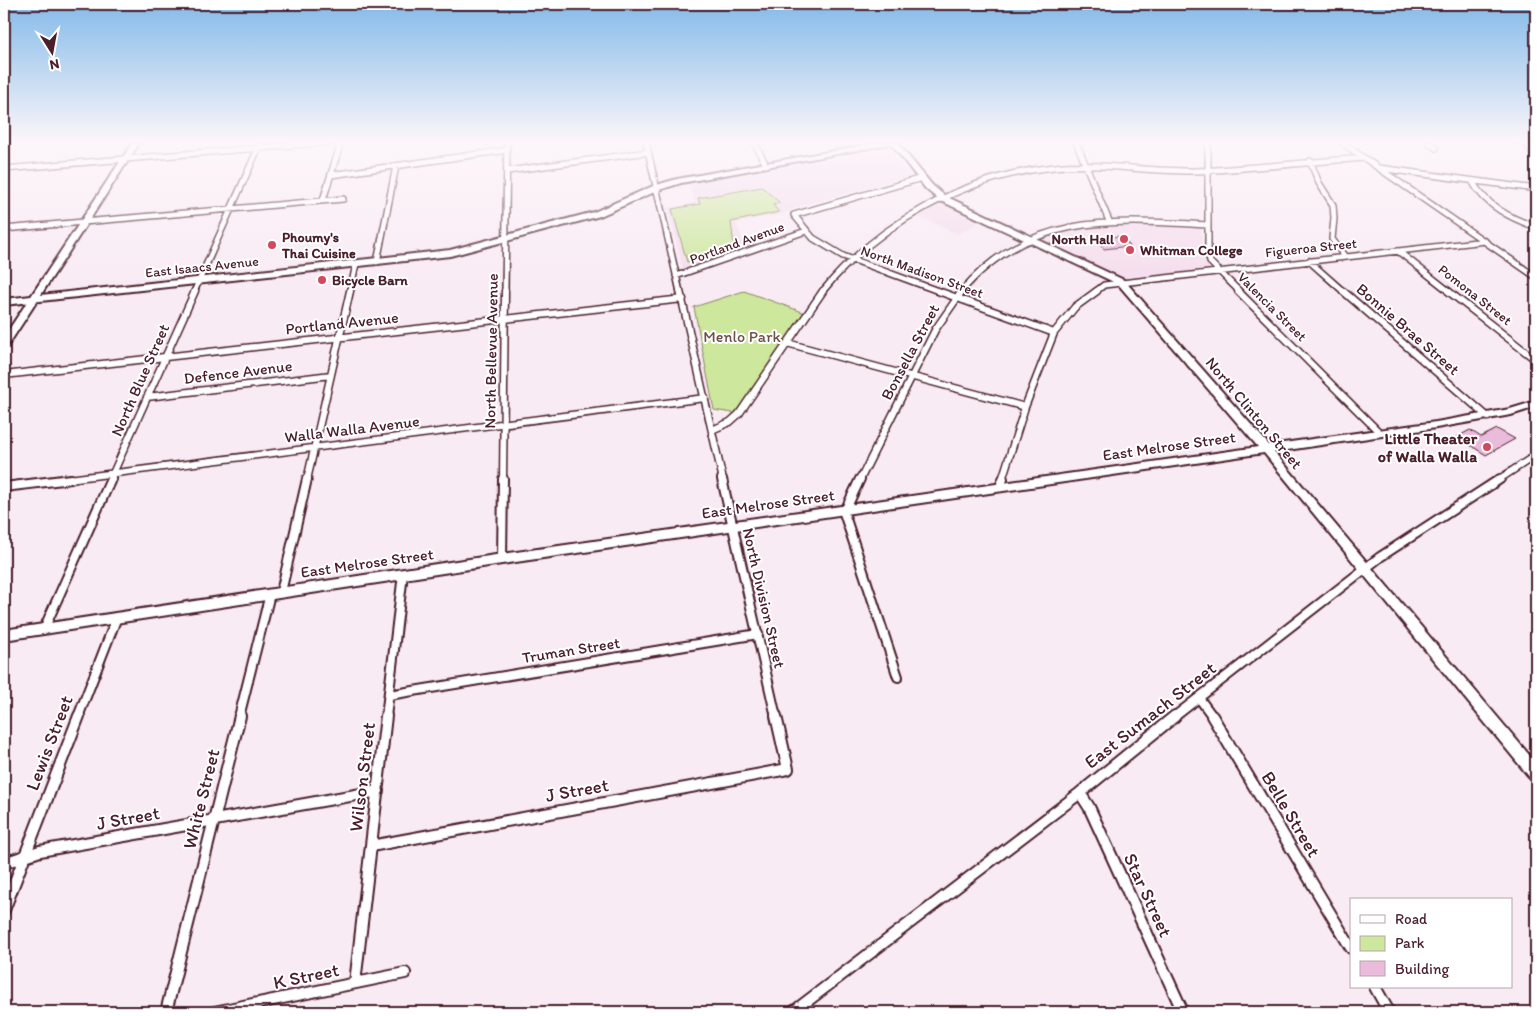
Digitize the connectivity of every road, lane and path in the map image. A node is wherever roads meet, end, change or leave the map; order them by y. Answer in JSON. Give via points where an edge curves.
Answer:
{"nodes":[{"id":1,"x":106,"y":189,"type":"edge"},
{"id":2,"x":240,"y":189,"type":"edge"},
{"id":3,"x":326,"y":189,"type":"edge"},
{"id":4,"x":391,"y":189,"type":"edge"},
{"id":5,"x":507,"y":189,"type":"edge"},
{"id":6,"x":653,"y":189,"type":"edge"},
{"id":7,"x":656,"y":189,"type":"edge"},
{"id":8,"x":881,"y":189,"type":"edge"},
{"id":9,"x":933,"y":189,"type":"edge"},
{"id":10,"x":967,"y":189,"type":"edge"},
{"id":11,"x":1096,"y":189,"type":"edge"},
{"id":12,"x":1208,"y":189,"type":"edge"},
{"id":13,"x":1324,"y":189,"type":"edge"},
{"id":14,"x":1409,"y":189,"type":"edge"},
{"id":15,"x":1476,"y":189,"type":"edge"},
{"id":16,"x":343,"y":198,"type":"dead end"},
{"id":17,"x":942,"y":198,"type":"junction"},
{"id":18,"x":323,"y":200,"type":"junction"},
{"id":19,"x":231,"y":209,"type":"junction"},
{"id":20,"x":1109,"y":221,"type":"junction"},
{"id":21,"x":85,"y":222,"type":"junction"},
{"id":22,"x":1208,"y":225,"type":"junction"},
{"id":23,"x":1536,"y":227,"type":"edge"},
{"id":24,"x":4,"y":230,"type":"edge"},
{"id":25,"x":806,"y":231,"type":"junction"},
{"id":26,"x":506,"y":239,"type":"junction"},
{"id":27,"x":1029,"y":239,"type":"junction"},
{"id":28,"x":1485,"y":241,"type":"junction"},
{"id":29,"x":1398,"y":251,"type":"junction"},
{"id":30,"x":1345,"y":257,"type":"junction"},
{"id":31,"x":852,"y":260,"type":"junction"},
{"id":32,"x":1309,"y":261,"type":"junction"},
{"id":33,"x":377,"y":262,"type":"junction"},
{"id":34,"x":356,"y":264,"type":"junction"},
{"id":35,"x":1218,"y":271,"type":"junction"},
{"id":36,"x":676,"y":276,"type":"junction"},
{"id":37,"x":1536,"y":277,"type":"edge"},
{"id":38,"x":199,"y":281,"type":"junction"},
{"id":39,"x":1121,"y":282,"type":"junction"},
{"id":40,"x":34,"y":298,"type":"junction"},
{"id":41,"x":955,"y":298,"type":"junction"},
{"id":42,"x":683,"y":299,"type":"junction"},
{"id":43,"x":4,"y":302,"type":"edge"},
{"id":44,"x":505,"y":319,"type":"junction"},
{"id":45,"x":1054,"y":333,"type":"junction"},
{"id":46,"x":339,"y":337,"type":"junction"},
{"id":47,"x":787,"y":343,"type":"junction"},
{"id":48,"x":4,"y":344,"type":"edge"},
{"id":49,"x":165,"y":356,"type":"junction"},
{"id":50,"x":1536,"y":360,"type":"edge"},
{"id":51,"x":4,"y":374,"type":"edge"},
{"id":52,"x":331,"y":375,"type":"junction"},
{"id":53,"x":912,"y":377,"type":"junction"},
{"id":54,"x":148,"y":397,"type":"junction"},
{"id":55,"x":705,"y":398,"type":"junction"},
{"id":56,"x":1536,"y":404,"type":"edge"},
{"id":57,"x":1026,"y":407,"type":"junction"},
{"id":58,"x":1488,"y":417,"type":"junction"},
{"id":59,"x":503,"y":424,"type":"junction"},
{"id":60,"x":712,"y":430,"type":"junction"},
{"id":61,"x":1380,"y":433,"type":"junction"},
{"id":62,"x":314,"y":448,"type":"junction"},
{"id":63,"x":1266,"y":449,"type":"junction"},
{"id":64,"x":1536,"y":455,"type":"edge"},
{"id":65,"x":114,"y":473,"type":"junction"},
{"id":66,"x":4,"y":487,"type":"edge"},
{"id":67,"x":1000,"y":487,"type":"junction"},
{"id":68,"x":845,"y":509,"type":"junction"},
{"id":69,"x":734,"y":526,"type":"junction"},
{"id":70,"x":502,"y":560,"type":"junction"},
{"id":71,"x":1366,"y":570,"type":"junction"},
{"id":72,"x":403,"y":574,"type":"junction"},
{"id":73,"x":276,"y":593,"type":"junction"},
{"id":74,"x":117,"y":617,"type":"junction"},
{"id":75,"x":44,"y":629,"type":"junction"},
{"id":76,"x":758,"y":634,"type":"junction"},
{"id":77,"x":4,"y":635,"type":"edge"},
{"id":78,"x":898,"y":677,"type":"dead end"},
{"id":79,"x":389,"y":695,"type":"junction"},
{"id":80,"x":1200,"y":698,"type":"junction"},
{"id":81,"x":788,"y":769,"type":"joint"},
{"id":82,"x":1536,"y":774,"type":"edge"},
{"id":83,"x":378,"y":791,"type":"junction"},
{"id":84,"x":1080,"y":793,"type":"junction"},
{"id":85,"x":214,"y":820,"type":"junction"},
{"id":86,"x":371,"y":846,"type":"junction"},
{"id":87,"x":24,"y":857,"type":"junction"},
{"id":88,"x":4,"y":863,"type":"edge"},
{"id":89,"x":4,"y":910,"type":"edge"},
{"id":90,"x":1350,"y":946,"type":"edge"},
{"id":91,"x":405,"y":973,"type":"dead end"},
{"id":92,"x":355,"y":983,"type":"junction"},
{"id":93,"x":1375,"y":988,"type":"edge"},
{"id":94,"x":166,"y":1012,"type":"edge"},
{"id":95,"x":214,"y":1012,"type":"edge"},
{"id":96,"x":793,"y":1012,"type":"edge"},
{"id":97,"x":1183,"y":1012,"type":"edge"},
{"id":98,"x":1390,"y":1012,"type":"edge"}],
"edges":[{"from":1,"to":21,"type":"main road"},
{"from":2,"to":19,"type":"street","name":"North Blue Street"},
{"from":3,"to":18,"type":"street"},
{"from":4,"to":33,"type":"street"},
{"from":5,"to":26,"type":"street","name":"North Bellevue Avenue"},
{"from":6,"to":26,"type":"main road","name":"East Isaacs Avenue","via":[[597,214]]},
{"from":7,"to":36,"type":"street","name":"North Division Street"},
{"from":8,"to":25,"type":"street","name":"North Madison Street","via":[[794,214]]},
{"from":9,"to":17,"type":"main road","name":"North Clinton Street"},
{"from":10,"to":17,"type":"street"},
{"from":11,"to":20,"type":"street"},
{"from":12,"to":22,"type":"street","name":"Valencia Street"},
{"from":13,"to":30,"type":"street","via":[[1333,204],[1333,242]]},
{"from":14,"to":28,"type":"street"},
{"from":15,"to":23,"type":"street","via":[[1490,203]]},
{"from":16,"to":18,"type":"street"},
{"from":17,"to":27,"type":"main road","name":"North Clinton Street"},
{"from":17,"to":31,"type":"street","via":[[890,228]]},
{"from":18,"to":19,"type":"street"},
{"from":19,"to":21,"type":"street"},
{"from":19,"to":38,"type":"street","name":"North Blue Street"},
{"from":20,"to":22,"type":"street","name":"Bonsella Street"},
{"from":20,"to":27,"type":"street","name":"Bonsella Street","via":[[1069,226]]},
{"from":21,"to":24,"type":"street"},
{"from":21,"to":40,"type":"main road"},
{"from":22,"to":35,"type":"street","name":"Valencia Street","via":[[1208,258]]},
{"from":25,"to":31,"type":"street","name":"North Madison Street","via":[[822,245]]},
{"from":25,"to":36,"type":"street","name":"Portland Avenue"},
{"from":26,"to":33,"type":"main road","name":"East Isaacs Avenue","via":[[450,253]]},
{"from":26,"to":44,"type":"street","name":"North Bellevue Avenue"},
{"from":27,"to":39,"type":"main road","name":"North Clinton Street"},
{"from":27,"to":41,"type":"street","name":"Bonsella Street","via":[[985,268]]},
{"from":28,"to":29,"type":"street","name":"Figueroa Street"},
{"from":28,"to":37,"type":"street"},
{"from":29,"to":30,"type":"street","name":"Figueroa Street"},
{"from":29,"to":50,"type":"street","name":"Pomona Street"},
{"from":30,"to":32,"type":"street","name":"Figueroa Street"},
{"from":31,"to":41,"type":"street","name":"North Madison Street"},
{"from":31,"to":47,"type":"street","via":[[823,291]]},
{"from":32,"to":35,"type":"street","name":"Figueroa Street"},
{"from":32,"to":58,"type":"street","name":"Bonnie Brae Street"},
{"from":33,"to":34,"type":"main road","name":"East Isaacs Avenue"},
{"from":34,"to":38,"type":"main road","name":"East Isaacs Avenue"},
{"from":34,"to":46,"type":"street","name":"White Street"},
{"from":35,"to":39,"type":"street","name":"Figueroa Street"},
{"from":35,"to":61,"type":"street","name":"Valencia Street"},
{"from":36,"to":42,"type":"street","name":"North Division Street"},
{"from":38,"to":40,"type":"main road","name":"East Isaacs Avenue"},
{"from":38,"to":49,"type":"street","name":"North Blue Street"},
{"from":39,"to":45,"type":"street","name":"Figueroa Street","via":[[1104,285],[1091,294],[1075,307]]},
{"from":39,"to":63,"type":"main road","name":"North Clinton Street"},
{"from":40,"to":43,"type":"main road","name":"East Isaacs Avenue"},
{"from":40,"to":48,"type":"main road"},
{"from":41,"to":45,"type":"street","name":"North Madison Street"},
{"from":41,"to":53,"type":"street","name":"Bonsella Street"},
{"from":42,"to":44,"type":"street","name":"Portland Avenue"},
{"from":42,"to":55,"type":"street","name":"North Division Street"},
{"from":44,"to":46,"type":"street","name":"Portland Avenue"},
{"from":44,"to":59,"type":"street","name":"North Bellevue Avenue"},
{"from":45,"to":57,"type":"street","name":"Figueroa Street"},
{"from":46,"to":49,"type":"street","name":"Portland Avenue"},
{"from":46,"to":52,"type":"street","name":"White Street"},
{"from":47,"to":53,"type":"street"},
{"from":47,"to":60,"type":"street","via":[[739,414]]},
{"from":49,"to":51,"type":"street","name":"Portland Avenue"},
{"from":49,"to":54,"type":"street","name":"North Blue Street"},
{"from":52,"to":54,"type":"street","name":"Defence Avenue"},
{"from":52,"to":62,"type":"street","name":"White Street"},
{"from":53,"to":57,"type":"street"},
{"from":53,"to":68,"type":"street","name":"Bonsella Street"},
{"from":54,"to":65,"type":"street","name":"North Blue Street"},
{"from":55,"to":59,"type":"street","name":"Walla Walla Avenue"},
{"from":55,"to":60,"type":"street","name":"North Division Street"},
{"from":56,"to":58,"type":"main road","name":"East Melrose Street"},
{"from":57,"to":67,"type":"street","name":"Figueroa Street"},
{"from":58,"to":61,"type":"main road","name":"East Melrose Street"},
{"from":59,"to":62,"type":"street","name":"Walla Walla Avenue"},
{"from":59,"to":70,"type":"street","name":"North Bellevue Avenue"},
{"from":60,"to":69,"type":"street","name":"North Division Street"},
{"from":61,"to":63,"type":"main road","name":"East Melrose Street"},
{"from":62,"to":65,"type":"street","name":"Walla Walla Avenue"},
{"from":62,"to":73,"type":"street","name":"White Street"},
{"from":63,"to":67,"type":"main road","name":"East Melrose Street"},
{"from":63,"to":71,"type":"main road","name":"North Clinton Street"},
{"from":64,"to":71,"type":"street","name":"East Sumach Street","via":[[1380,557]]},
{"from":65,"to":66,"type":"street","name":"Walla Walla Avenue"},
{"from":65,"to":75,"type":"street","name":"North Blue Street"},
{"from":67,"to":68,"type":"main road","name":"East Melrose Street"},
{"from":68,"to":69,"type":"main road","name":"East Melrose Street"},
{"from":68,"to":78,"type":"street","via":[[844,518]]},
{"from":69,"to":70,"type":"main road","name":"East Melrose Street"},
{"from":69,"to":76,"type":"street","name":"North Division Street"},
{"from":70,"to":72,"type":"main road","name":"East Melrose Street"},
{"from":71,"to":80,"type":"street","name":"East Sumach Street"},
{"from":71,"to":82,"type":"main road","name":"North Clinton Street"},
{"from":72,"to":73,"type":"main road","name":"East Melrose Street"},
{"from":72,"to":79,"type":"street","name":"Wilson Street"},
{"from":73,"to":74,"type":"main road","name":"East Melrose Street"},
{"from":73,"to":85,"type":"street","name":"White Street"},
{"from":74,"to":75,"type":"main road","name":"East Melrose Street"},
{"from":74,"to":87,"type":"street","name":"Lewis Street"},
{"from":75,"to":77,"type":"main road","name":"East Melrose Street"},
{"from":76,"to":79,"type":"street","name":"Truman Street"},
{"from":76,"to":81,"type":"street","name":"North Division Street"},
{"from":79,"to":83,"type":"street","name":"Wilson Street"},
{"from":80,"to":84,"type":"street","name":"East Sumach Street"},
{"from":80,"to":90,"type":"street","name":"Belle Street"},
{"from":81,"to":86,"type":"street","name":"J Street"},
{"from":83,"to":85,"type":"street","name":"J Street"},
{"from":83,"to":86,"type":"street","name":"Wilson Street"},
{"from":84,"to":96,"type":"street","name":"East Sumach Street"},
{"from":84,"to":97,"type":"street","name":"Star Street"},
{"from":85,"to":87,"type":"street","name":"J Street","via":[[40,851]]},
{"from":85,"to":94,"type":"street","name":"White Street"},
{"from":86,"to":92,"type":"street","name":"Wilson Street"},
{"from":87,"to":88,"type":"street","name":"J Street"},
{"from":87,"to":89,"type":"street","name":"Lewis Street"},
{"from":91,"to":92,"type":"street","name":"K Street"},
{"from":92,"to":95,"type":"street","name":"K Street"},
{"from":93,"to":98,"type":"street"}]}
